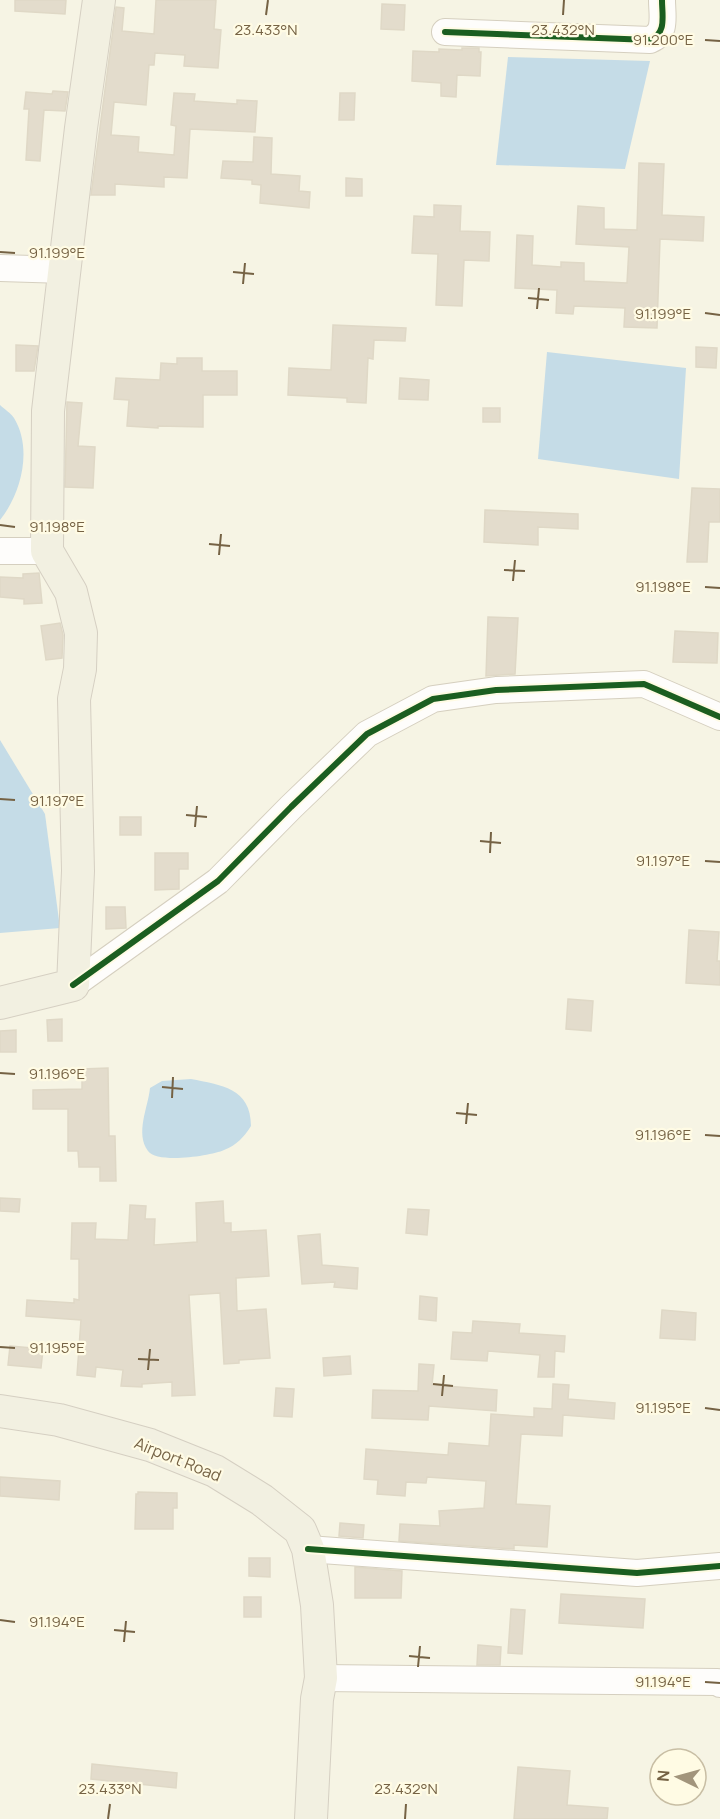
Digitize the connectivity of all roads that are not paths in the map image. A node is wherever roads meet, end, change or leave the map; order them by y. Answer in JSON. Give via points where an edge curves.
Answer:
{"nodes":[{"id":1,"x":99,"y":0,"type":"edge"},
{"id":2,"x":662,"y":0,"type":"edge"},
{"id":3,"x":445,"y":32,"type":"dead end"},
{"id":4,"x":0,"y":268,"type":"edge"},
{"id":5,"x":65,"y":270,"type":"junction"},
{"id":6,"x":0,"y":551,"type":"edge"},
{"id":7,"x":47,"y":551,"type":"junction"},
{"id":8,"x":720,"y":717,"type":"edge"},
{"id":9,"x":73,"y":985,"type":"junction"},
{"id":10,"x":0,"y":1003,"type":"edge"},
{"id":11,"x":0,"y":1412,"type":"edge"},
{"id":12,"x":308,"y":1550,"type":"junction"},
{"id":13,"x":720,"y":1566,"type":"edge"},
{"id":14,"x":321,"y":1678,"type":"junction"},
{"id":15,"x":720,"y":1684,"type":"edge"},
{"id":16,"x":311,"y":1819,"type":"edge"}],
"edges":[{"from":1,"to":5,"type":"main road"},
{"from":2,"to":3,"type":"street","via":[[662,30],[650,40]]},
{"from":4,"to":5,"type":"street"},
{"from":5,"to":7,"type":"main road","via":[[48,411]]},
{"from":6,"to":7,"type":"street"},
{"from":7,"to":9,"type":"main road","via":[[70,592],[81,633],[74,699],[78,871]]},
{"from":8,"to":9,"type":"street","via":[[644,684],[496,690],[433,699],[368,734],[218,881]]},
{"from":9,"to":10,"type":"main road"},
{"from":11,"to":12,"type":"main road","name":"Airport Road","via":[[58,1420],[150,1445],[215,1471],[300,1530]]},
{"from":12,"to":13,"type":"street","via":[[638,1573]]},
{"from":12,"to":14,"type":"main road","name":"Airport Road","via":[[317,1605]]},
{"from":14,"to":15,"type":"street"},
{"from":14,"to":16,"type":"main road","name":"Airport Road","via":[[316,1699]]}]}
